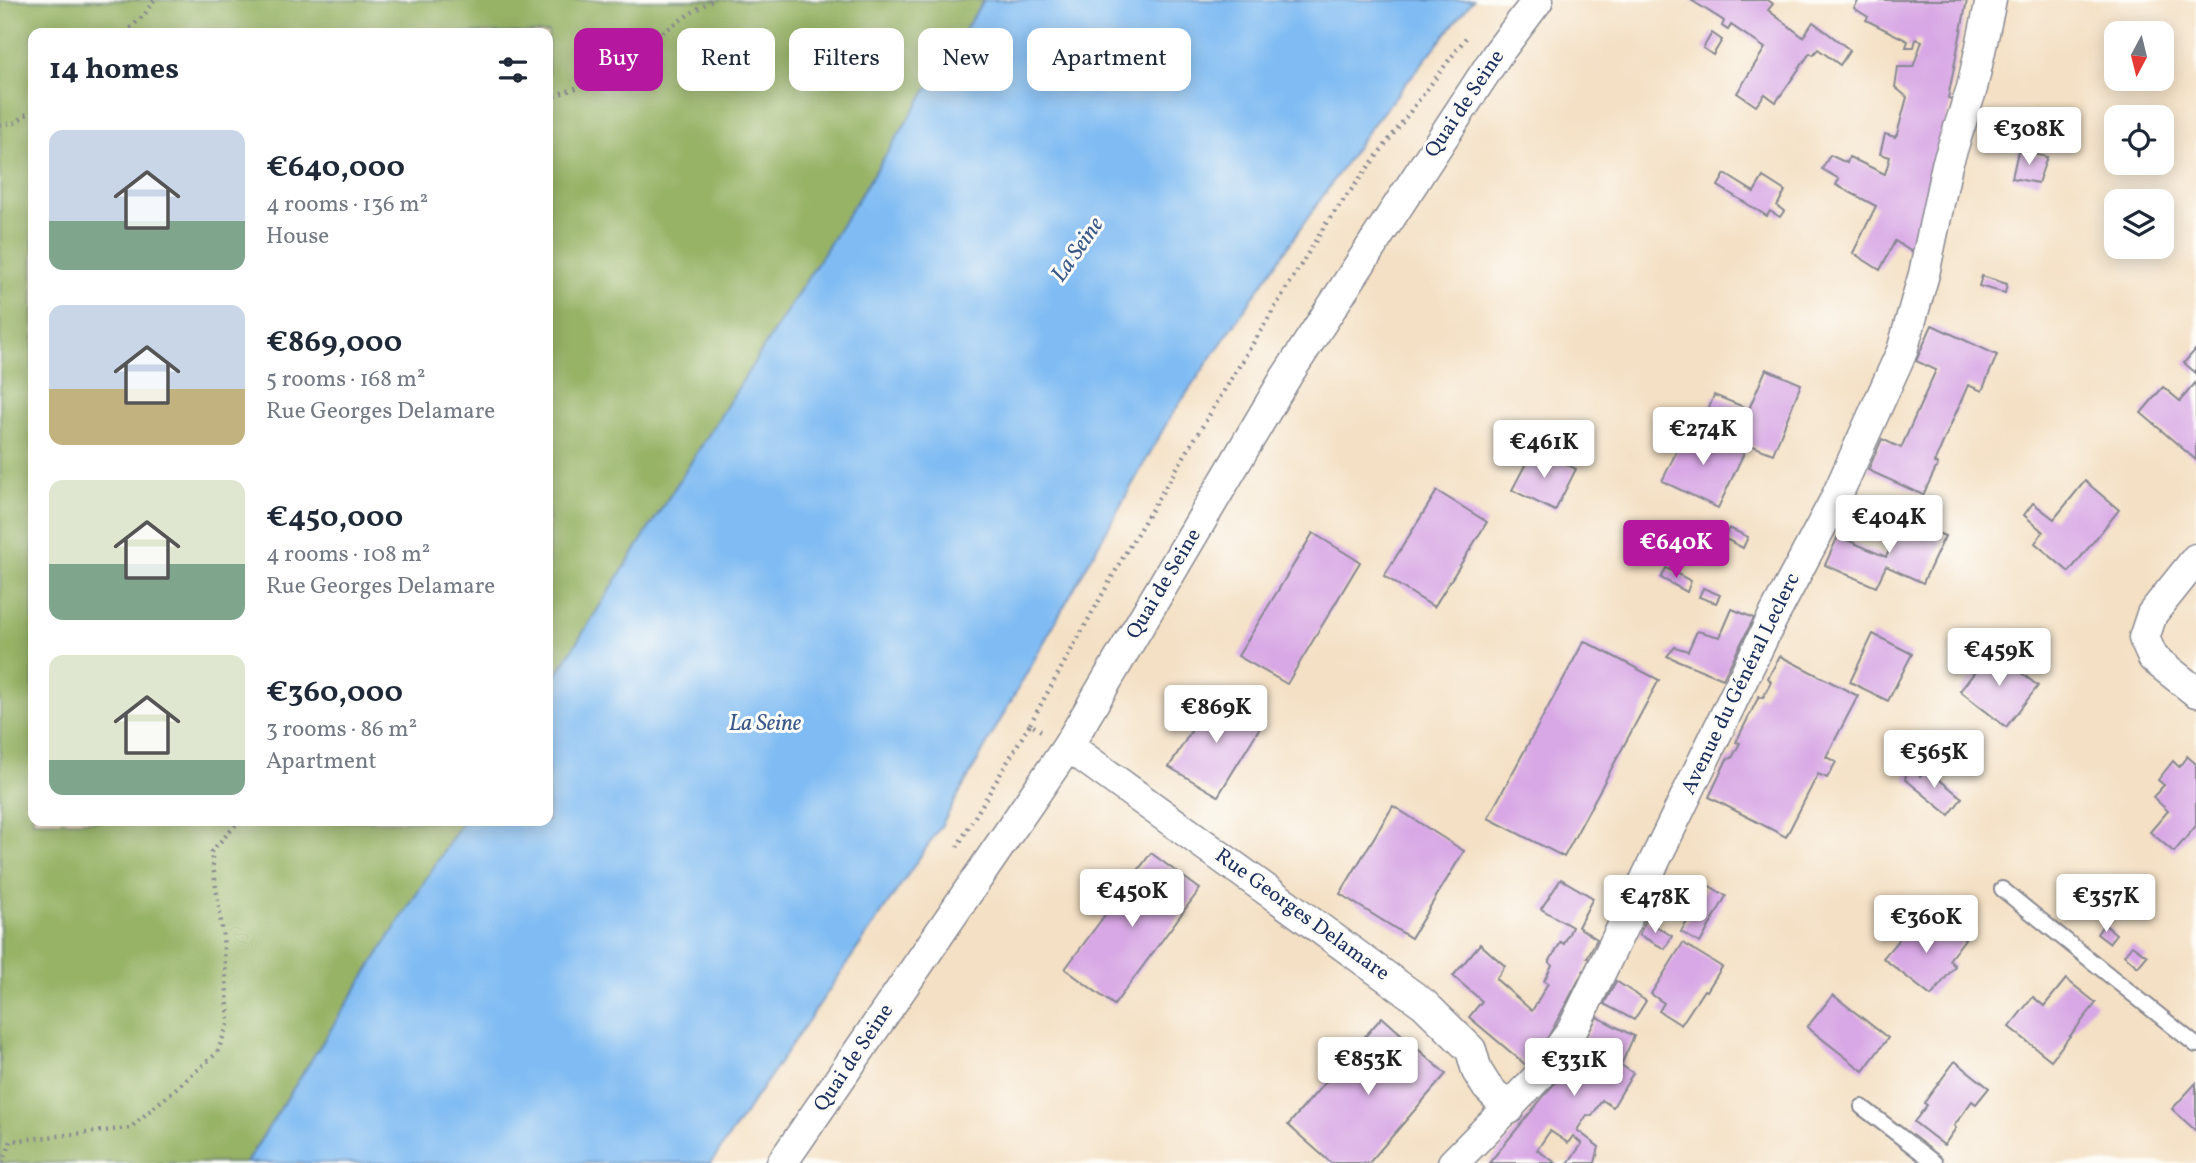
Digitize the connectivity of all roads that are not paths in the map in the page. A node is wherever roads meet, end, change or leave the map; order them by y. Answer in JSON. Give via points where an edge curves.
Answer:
{"nodes":[{"id":1,"x":1538,"y":0,"type":"edge"},
{"id":2,"x":1991,"y":0,"type":"edge"},
{"id":3,"x":2196,"y":559,"type":"edge"},
{"id":4,"x":2196,"y":692,"type":"edge"},
{"id":5,"x":1068,"y":746,"type":"junction"},
{"id":6,"x":2002,"y":889,"type":"dead end"},
{"id":7,"x":2196,"y":1045,"type":"edge"},
{"id":8,"x":1862,"y":1107,"type":"dead end"},
{"id":9,"x":1509,"y":1109,"type":"junction"},
{"id":10,"x":782,"y":1163,"type":"edge"},
{"id":11,"x":1453,"y":1163,"type":"edge"},
{"id":12,"x":1934,"y":1163,"type":"edge"}],
"edges":[{"from":1,"to":5,"type":"street","name":"Quai de Seine","via":[[1498,53],[1286,377]]},
{"from":2,"to":9,"type":"street","name":"Avenue du Général Leclerc","via":[[1902,351],[1835,500],[1772,619],[1572,1031]]},
{"from":3,"to":4,"type":"street","via":[[2152,614],[2144,638],[2153,658]]},
{"from":5,"to":9,"type":"street","name":"Rue Georges Delamare","via":[[1424,1004],[1471,1049],[1487,1087]]},
{"from":5,"to":10,"type":"street","name":"Quai de Seine"},
{"from":6,"to":7,"type":"lane"},
{"from":8,"to":12,"type":"lane"},
{"from":9,"to":11,"type":"street","name":"Avenue du Général Leclerc"}]}
